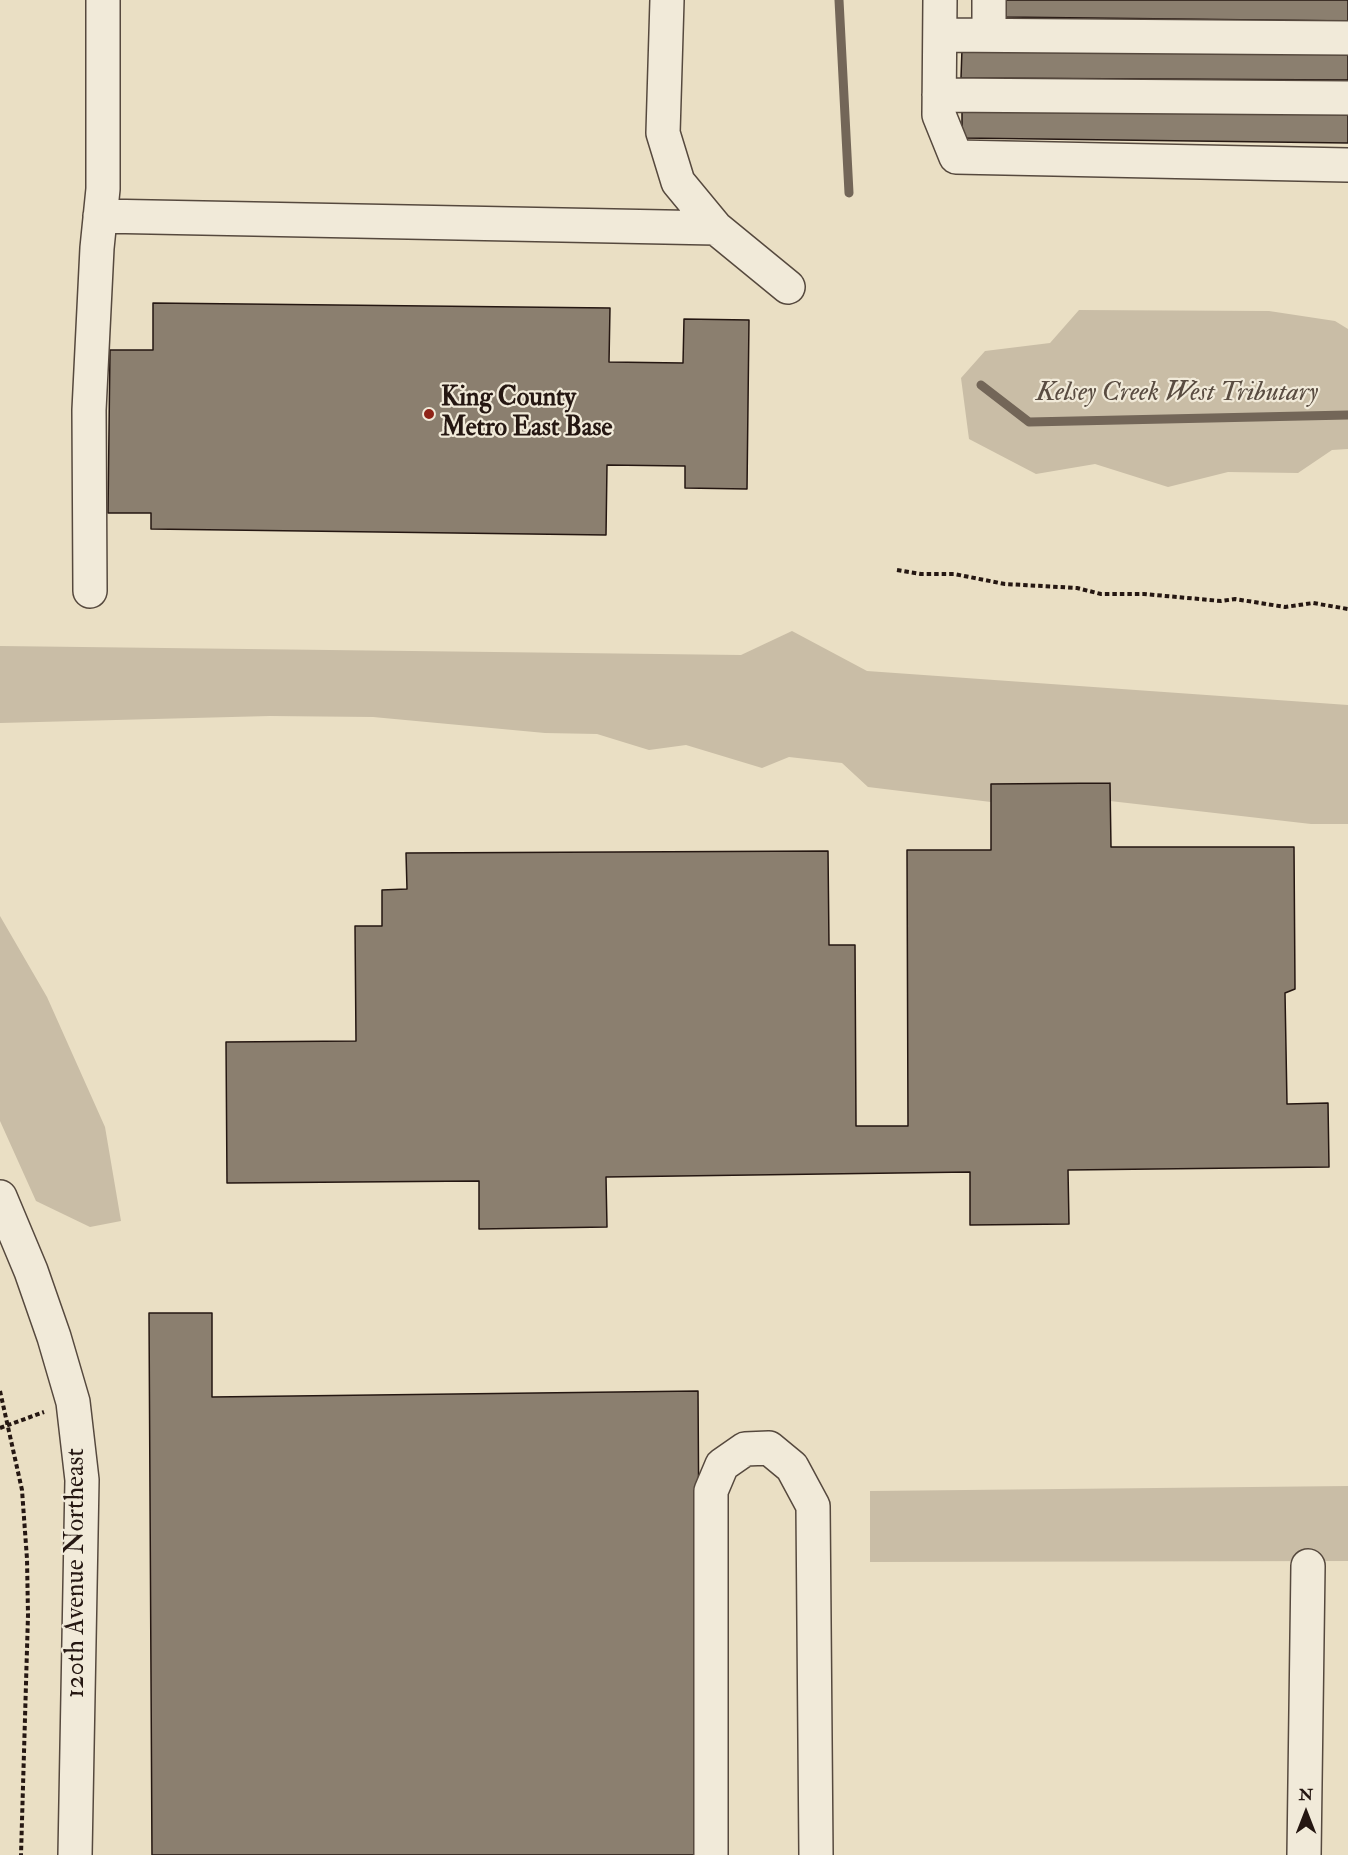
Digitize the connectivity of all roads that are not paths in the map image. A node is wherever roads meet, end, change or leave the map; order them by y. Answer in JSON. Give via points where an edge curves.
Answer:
{"nodes":[{"id":1,"x":103,"y":0,"type":"edge"},
{"id":2,"x":667,"y":0,"type":"edge"},
{"id":3,"x":940,"y":0,"type":"edge"},
{"id":4,"x":989,"y":0,"type":"edge"},
{"id":5,"x":940,"y":34,"type":"junction"},
{"id":6,"x":989,"y":35,"type":"junction"},
{"id":7,"x":1348,"y":38,"type":"edge"},
{"id":8,"x":939,"y":95,"type":"junction"},
{"id":9,"x":1348,"y":98,"type":"edge"},
{"id":10,"x":1348,"y":165,"type":"edge"},
{"id":11,"x":100,"y":216,"type":"junction"},
{"id":12,"x":716,"y":228,"type":"junction"},
{"id":13,"x":788,"y":287,"type":"dead end"},
{"id":14,"x":90,"y":591,"type":"dead end"},
{"id":15,"x":0,"y":1197,"type":"edge"},
{"id":16,"x":1308,"y":1566,"type":"dead end"},
{"id":17,"x":75,"y":1855,"type":"edge"},
{"id":18,"x":711,"y":1855,"type":"edge"},
{"id":19,"x":816,"y":1855,"type":"edge"},
{"id":20,"x":1304,"y":1855,"type":"edge"}],
"edges":[{"from":1,"to":11,"type":"street"},
{"from":2,"to":12,"type":"street","via":[[663,133],[678,182]]},
{"from":3,"to":5,"type":"street"},
{"from":4,"to":6,"type":"street"},
{"from":5,"to":6,"type":"street"},
{"from":5,"to":8,"type":"street"},
{"from":6,"to":7,"type":"street"},
{"from":8,"to":9,"type":"street"},
{"from":8,"to":10,"type":"street","via":[[939,115],[956,157]]},
{"from":11,"to":12,"type":"street"},
{"from":11,"to":14,"type":"street","via":[[89,410]]},
{"from":12,"to":13,"type":"street"},
{"from":15,"to":17,"type":"street","name":"120th Avenue Northeast","via":[[31,1271],[73,1402],[81,1480]]},
{"from":16,"to":20,"type":"street"},
{"from":18,"to":19,"type":"street","via":[[711,1491],[722,1465],[745,1449],[769,1448],[792,1467],[813,1506]]}]}
